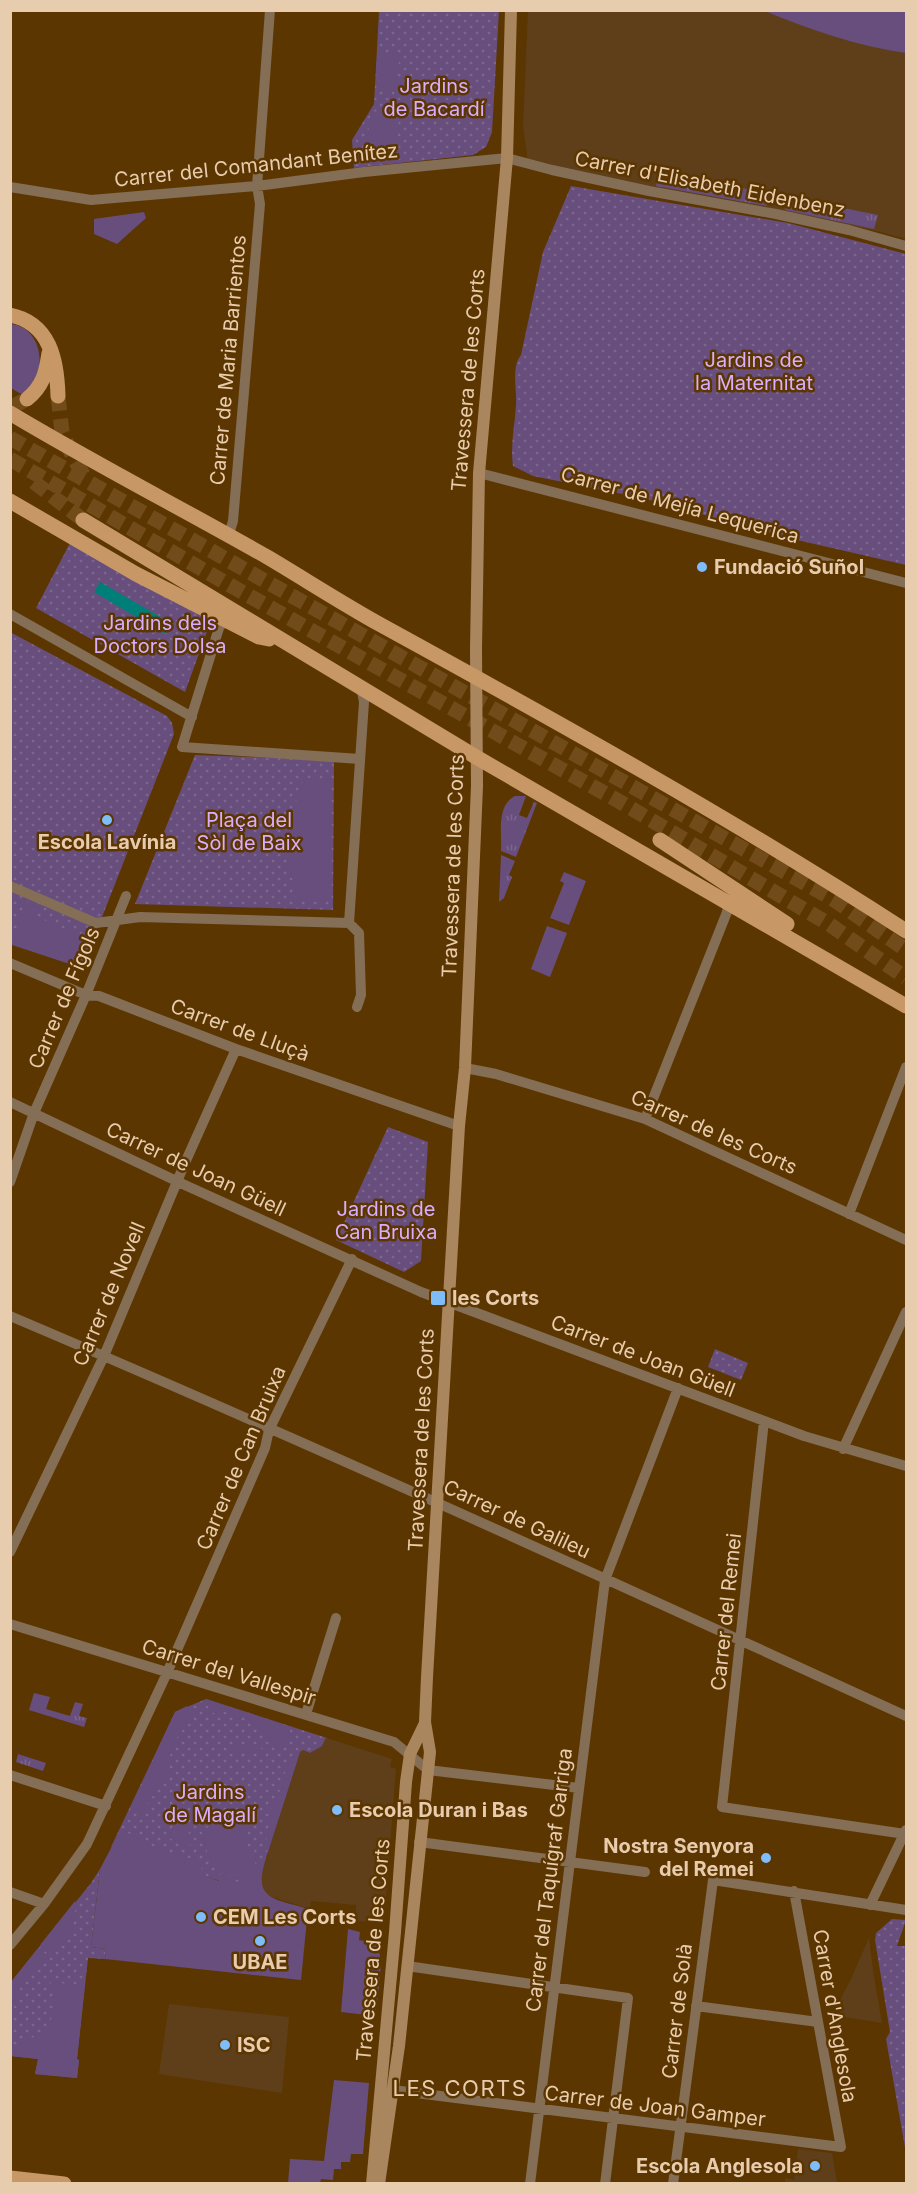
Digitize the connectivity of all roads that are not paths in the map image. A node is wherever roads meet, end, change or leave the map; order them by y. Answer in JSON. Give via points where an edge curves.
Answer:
{"nodes":[{"id":1,"x":270,"y":10,"type":"edge"},
{"id":2,"x":511,"y":10,"type":"edge"},
{"id":3,"x":507,"y":158,"type":"junction"},
{"id":4,"x":257,"y":186,"type":"junction"},
{"id":5,"x":10,"y":187,"type":"edge"},
{"id":6,"x":906,"y":246,"type":"edge"},
{"id":7,"x":10,"y":315,"type":"edge"},
{"id":8,"x":49,"y":347,"type":"junction"},
{"id":9,"x":58,"y":396,"type":"tunnel mouth"},
{"id":10,"x":27,"y":399,"type":"tunnel mouth"},
{"id":11,"x":10,"y":413,"type":"edge"},
{"id":12,"x":479,"y":473,"type":"junction"},
{"id":13,"x":10,"y":501,"type":"edge"},
{"id":14,"x":83,"y":520,"type":"tunnel mouth"},
{"id":15,"x":228,"y":537,"type":"junction"},
{"id":16,"x":906,"y":583,"type":"edge"},
{"id":17,"x":10,"y":614,"type":"edge"},
{"id":18,"x":224,"y":620,"type":"junction"},
{"id":19,"x":287,"y":643,"type":"junction"},
{"id":20,"x":476,"y":676,"type":"junction"},
{"id":21,"x":361,"y":686,"type":"junction"},
{"id":22,"x":192,"y":717,"type":"junction"},
{"id":23,"x":476,"y":757,"type":"junction"},
{"id":24,"x":360,"y":759,"type":"junction"},
{"id":25,"x":660,"y":840,"type":"dead end"},
{"id":26,"x":10,"y":886,"type":"edge"},
{"id":27,"x":126,"y":896,"type":"dead end"},
{"id":28,"x":729,"y":902,"type":"junction"},
{"id":29,"x":117,"y":921,"type":"junction"},
{"id":30,"x":349,"y":923,"type":"junction"},
{"id":31,"x":906,"y":931,"type":"edge"},
{"id":32,"x":10,"y":963,"type":"edge"},
{"id":33,"x":854,"y":975,"type":"junction"},
{"id":34,"x":86,"y":995,"type":"junction"},
{"id":35,"x":906,"y":1006,"type":"edge"},
{"id":36,"x":357,"y":1007,"type":"dead end"},
{"id":37,"x":236,"y":1049,"type":"junction"},
{"id":38,"x":906,"y":1067,"type":"edge"},
{"id":39,"x":465,"y":1068,"type":"junction"},
{"id":40,"x":10,"y":1102,"type":"edge"},
{"id":41,"x":34,"y":1113,"type":"junction"},
{"id":42,"x":645,"y":1119,"type":"junction"},
{"id":43,"x":459,"y":1126,"type":"junction"},
{"id":44,"x":178,"y":1181,"type":"junction"},
{"id":45,"x":10,"y":1182,"type":"edge"},
{"id":46,"x":849,"y":1214,"type":"junction"},
{"id":47,"x":906,"y":1240,"type":"edge"},
{"id":48,"x":352,"y":1259,"type":"junction"},
{"id":49,"x":448,"y":1301,"type":"junction"},
{"id":50,"x":906,"y":1312,"type":"edge"},
{"id":51,"x":10,"y":1316,"type":"edge"},
{"id":52,"x":104,"y":1356,"type":"junction"},
{"id":53,"x":678,"y":1388,"type":"junction"},
{"id":54,"x":764,"y":1421,"type":"junction"},
{"id":55,"x":269,"y":1430,"type":"junction"},
{"id":56,"x":843,"y":1449,"type":"junction"},
{"id":57,"x":906,"y":1466,"type":"edge"},
{"id":58,"x":436,"y":1501,"type":"junction"},
{"id":59,"x":10,"y":1552,"type":"edge"},
{"id":60,"x":605,"y":1580,"type":"junction"},
{"id":61,"x":336,"y":1618,"type":"dead end"},
{"id":62,"x":10,"y":1624,"type":"edge"},
{"id":63,"x":742,"y":1641,"type":"junction"},
{"id":64,"x":167,"y":1673,"type":"junction"},
{"id":65,"x":306,"y":1714,"type":"junction"},
{"id":66,"x":906,"y":1716,"type":"edge"},
{"id":67,"x":425,"y":1723,"type":"junction"},
{"id":68,"x":410,"y":1754,"type":"junction"},
{"id":69,"x":428,"y":1770,"type":"junction"},
{"id":70,"x":10,"y":1775,"type":"edge"},
{"id":71,"x":579,"y":1788,"type":"junction"},
{"id":72,"x":106,"y":1806,"type":"junction"},
{"id":73,"x":906,"y":1832,"type":"edge"},
{"id":74,"x":419,"y":1842,"type":"junction"},
{"id":75,"x":570,"y":1862,"type":"junction"},
{"id":76,"x":645,"y":1872,"type":"dead end"},
{"id":77,"x":794,"y":1891,"type":"junction"},
{"id":78,"x":10,"y":1892,"type":"edge"},
{"id":79,"x":44,"y":1904,"type":"junction"},
{"id":80,"x":870,"y":1905,"type":"junction"},
{"id":81,"x":906,"y":1910,"type":"edge"},
{"id":82,"x":10,"y":1945,"type":"edge"},
{"id":83,"x":407,"y":1966,"type":"junction"},
{"id":84,"x":554,"y":1987,"type":"junction"},
{"id":85,"x":696,"y":2006,"type":"junction"},
{"id":86,"x":818,"y":2022,"type":"junction"},
{"id":87,"x":393,"y":2090,"type":"junction"},
{"id":88,"x":538,"y":2109,"type":"junction"},
{"id":89,"x":612,"y":2119,"type":"junction"},
{"id":90,"x":681,"y":2127,"type":"junction"},
{"id":91,"x":841,"y":2147,"type":"joint"},
{"id":92,"x":10,"y":2178,"type":"edge"},
{"id":93,"x":64,"y":2184,"type":"edge"},
{"id":94,"x":372,"y":2184,"type":"edge"},
{"id":95,"x":379,"y":2184,"type":"edge"},
{"id":96,"x":530,"y":2184,"type":"edge"},
{"id":97,"x":605,"y":2184,"type":"edge"},
{"id":98,"x":673,"y":2184,"type":"edge"}],
"edges":[{"from":1,"to":4,"type":"street","name":"Carrer de Maria Barrientos"},
{"from":2,"to":3,"type":"main road","name":"Travessera de les Corts"},
{"from":3,"to":4,"type":"street","name":"Carrer del Comandant Benítez"},
{"from":3,"to":6,"type":"street","name":"Carrer d'Elisabeth Eidenbenz","via":[[649,191],[849,230]]},
{"from":3,"to":12,"type":"main road","name":"Travessera de les Corts"},
{"from":4,"to":5,"type":"street","name":"Carrer del Comandant Benítez","via":[[91,200]]},
{"from":4,"to":15,"type":"street","name":"Carrer de Maria Barrientos","via":[[260,204],[244,401],[233,522]]},
{"from":7,"to":8,"type":"main road","via":[[35,324]]},
{"from":8,"to":9,"type":"main road"},
{"from":8,"to":10,"type":"main road","via":[[45,376]]},
{"from":11,"to":15,"type":"main road"},
{"from":12,"to":16,"type":"street","name":"Carrer de Mejía Lequerica"},
{"from":12,"to":20,"type":"main road","name":"Travessera de les Corts"},
{"from":13,"to":18,"type":"main road"},
{"from":14,"to":19,"type":"main road"},
{"from":15,"to":20,"type":"main road"},
{"from":17,"to":22,"type":"street"},
{"from":18,"to":19,"type":"main road","via":[[259,637]]},
{"from":18,"to":22,"type":"street"},
{"from":19,"to":21,"type":"main road"},
{"from":20,"to":23,"type":"main road","name":"Travessera de les Corts"},
{"from":20,"to":31,"type":"main road","via":[[760,840]]},
{"from":21,"to":23,"type":"main road"},
{"from":21,"to":24,"type":"street","via":[[364,702]]},
{"from":22,"to":24,"type":"street","via":[[183,747]]},
{"from":23,"to":28,"type":"main road"},
{"from":23,"to":39,"type":"main road","name":"Travessera de les Corts"},
{"from":24,"to":30,"type":"street"},
{"from":25,"to":33,"type":"main road","via":[[824,949]]},
{"from":26,"to":29,"type":"street","via":[[96,923]]},
{"from":27,"to":29,"type":"street","name":"Carrer de Fígols"},
{"from":28,"to":33,"type":"main road"},
{"from":28,"to":42,"type":"street"},
{"from":29,"to":30,"type":"street","via":[[140,917]]},
{"from":29,"to":34,"type":"street","name":"Carrer de Fígols"},
{"from":30,"to":36,"type":"street","via":[[359,933],[361,995]]},
{"from":32,"to":34,"type":"street","name":"Carrer de Lluçà"},
{"from":33,"to":35,"type":"main road"},
{"from":34,"to":37,"type":"street","name":"Carrer de Lluçà","via":[[99,996]]},
{"from":34,"to":41,"type":"street","name":"Carrer de Fígols"},
{"from":37,"to":43,"type":"street","name":"Carrer de Lluçà"},
{"from":37,"to":44,"type":"street","name":"Carrer de Novell"},
{"from":38,"to":46,"type":"street"},
{"from":39,"to":42,"type":"street","name":"Carrer de les Corts"},
{"from":39,"to":43,"type":"main road","name":"Travessera de les Corts"},
{"from":40,"to":41,"type":"street","name":"Carrer de Joan Güell"},
{"from":41,"to":44,"type":"street","name":"Carrer de Joan Güell"},
{"from":41,"to":45,"type":"street","name":"Carrer de Fígols"},
{"from":42,"to":46,"type":"street","name":"Carrer de les Corts"},
{"from":43,"to":49,"type":"main road","name":"Travessera de les Corts"},
{"from":44,"to":48,"type":"street","name":"Carrer de Joan Güell"},
{"from":44,"to":52,"type":"street","name":"Carrer de Novell"},
{"from":46,"to":47,"type":"street","name":"Carrer de les Corts"},
{"from":48,"to":49,"type":"street","name":"Carrer de Joan Güell"},
{"from":48,"to":55,"type":"street","name":"Carrer de Can Bruixa"},
{"from":49,"to":53,"type":"street","name":"Carrer de Joan Güell"},
{"from":49,"to":58,"type":"main road","name":"Travessera de les Corts"},
{"from":50,"to":56,"type":"street"},
{"from":51,"to":52,"type":"street","name":"Carrer de Galileu"},
{"from":52,"to":55,"type":"street","name":"Carrer de Galileu"},
{"from":52,"to":59,"type":"street","name":"Carrer de Novell"},
{"from":53,"to":54,"type":"street","name":"Carrer de Joan Güell"},
{"from":53,"to":60,"type":"street","name":"Carrer del Taquígraf Garriga"},
{"from":54,"to":56,"type":"street","name":"Carrer de Joan Güell"},
{"from":54,"to":63,"type":"street","name":"Carrer del Remei"},
{"from":55,"to":58,"type":"street","name":"Carrer de Galileu"},
{"from":55,"to":64,"type":"street","name":"Carrer de Can Bruixa","via":[[265,1448]]},
{"from":56,"to":57,"type":"street","name":"Carrer de Joan Güell"},
{"from":58,"to":60,"type":"street","name":"Carrer de Galileu"},
{"from":58,"to":67,"type":"main road","name":"Travessera de les Corts"},
{"from":60,"to":63,"type":"street","name":"Carrer de Galileu"},
{"from":60,"to":71,"type":"street","name":"Carrer del Taquígraf Garriga"},
{"from":61,"to":65,"type":"street"},
{"from":62,"to":64,"type":"street","name":"Carrer del Vallespir"},
{"from":63,"to":66,"type":"street","name":"Carrer de Galileu"},
{"from":63,"to":73,"type":"street","name":"Carrer del Remei","via":[[722,1807]]},
{"from":64,"to":65,"type":"street","name":"Carrer del Vallespir"},
{"from":64,"to":72,"type":"street","name":"Carrer de Can Bruixa"},
{"from":65,"to":68,"type":"street","name":"Carrer del Vallespir","via":[[394,1742]]},
{"from":67,"to":68,"type":"main road","name":"Travessera de les Corts"},
{"from":67,"to":69,"type":"main road","name":"Travessera de les Corts","via":[[430,1752]]},
{"from":68,"to":69,"type":"street","name":"Carrer del Vallespir"},
{"from":68,"to":94,"type":"main road","name":"Travessera de les Corts"},
{"from":69,"to":71,"type":"street"},
{"from":69,"to":74,"type":"main road","name":"Travessera de les Corts"},
{"from":70,"to":72,"type":"street"},
{"from":71,"to":75,"type":"street","name":"Carrer del Taquígraf Garriga"},
{"from":72,"to":79,"type":"street","name":"Carrer de Can Bruixa","via":[[87,1845]]},
{"from":73,"to":80,"type":"street"},
{"from":74,"to":75,"type":"street"},
{"from":74,"to":83,"type":"main road","name":"Travessera de les Corts"},
{"from":75,"to":76,"type":"street"},
{"from":75,"to":84,"type":"street","name":"Carrer del Taquígraf Garriga"},
{"from":77,"to":80,"type":"street"},
{"from":77,"to":85,"type":"street","name":"Carrer de Solà","via":[[713,1880]]},
{"from":77,"to":86,"type":"street","name":"Carrer d'Anglesola"},
{"from":78,"to":79,"type":"street"},
{"from":79,"to":82,"type":"street","name":"Carrer de Can Bruixa"},
{"from":80,"to":81,"type":"street"},
{"from":83,"to":84,"type":"street"},
{"from":83,"to":87,"type":"main road","name":"Travessera de les Corts"},
{"from":84,"to":88,"type":"street","name":"Carrer del Taquígraf Garriga"},
{"from":84,"to":89,"type":"street","via":[[628,1998]]},
{"from":85,"to":86,"type":"street"},
{"from":85,"to":90,"type":"street","name":"Carrer de Solà"},
{"from":86,"to":91,"type":"street","name":"Carrer d'Anglesola"},
{"from":87,"to":88,"type":"street","name":"Carrer de Joan Gamper"},
{"from":87,"to":95,"type":"main road","name":"Travessera de les Corts"},
{"from":88,"to":89,"type":"street","name":"Carrer de Joan Gamper"},
{"from":88,"to":96,"type":"street","name":"Carrer del Taquígraf Garriga"},
{"from":89,"to":90,"type":"street","name":"Carrer de Joan Gamper"},
{"from":89,"to":97,"type":"street"},
{"from":90,"to":91,"type":"street","name":"Carrer de Joan Gamper"},
{"from":90,"to":98,"type":"street","name":"Carrer de Solà"},
{"from":92,"to":93,"type":"main road"}]}
